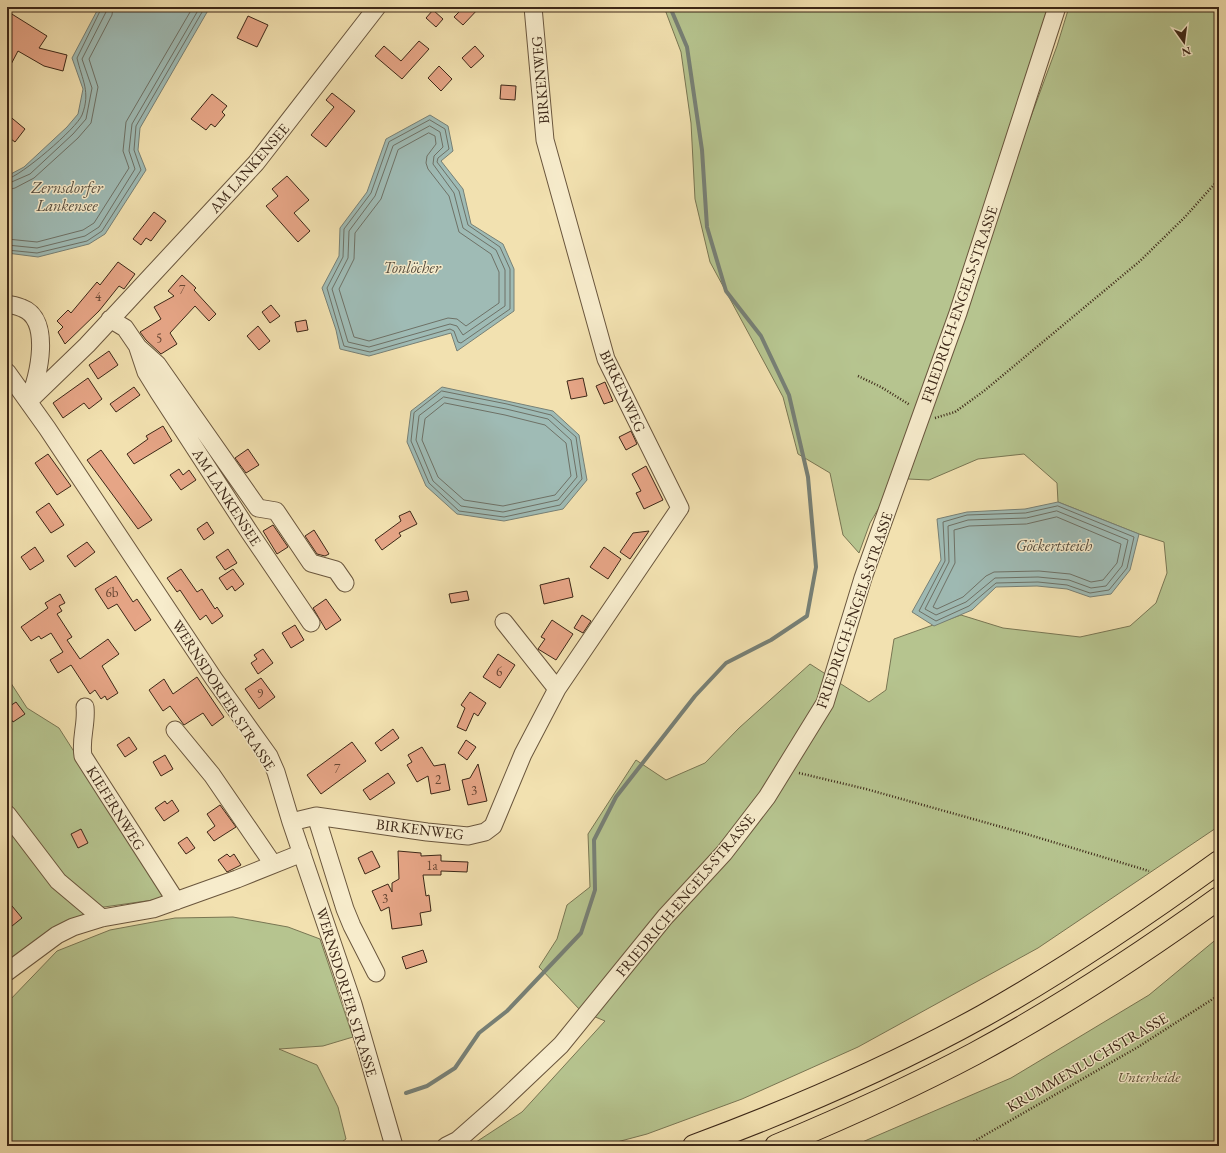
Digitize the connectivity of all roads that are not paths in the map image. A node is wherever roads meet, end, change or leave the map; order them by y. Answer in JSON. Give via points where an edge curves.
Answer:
{"nodes":[{"id":1,"x":377,"y":7,"type":"edge"},
{"id":2,"x":533,"y":7,"type":"edge"},
{"id":3,"x":1057,"y":7,"type":"edge"},
{"id":4,"x":7,"y":305,"type":"edge"},
{"id":5,"x":110,"y":320,"type":"junction"},
{"id":6,"x":138,"y":347,"type":"junction"},
{"id":7,"x":7,"y":372,"type":"edge"},
{"id":8,"x":29,"y":401,"type":"junction"},
{"id":9,"x":345,"y":583,"type":"dead end"},
{"id":10,"x":504,"y":622,"type":"dead end"},
{"id":11,"x":311,"y":623,"type":"dead end"},
{"id":12,"x":557,"y":689,"type":"junction"},
{"id":13,"x":85,"y":707,"type":"dead end"},
{"id":14,"x":175,"y":730,"type":"dead end"},
{"id":15,"x":7,"y":814,"type":"edge"},
{"id":16,"x":316,"y":816,"type":"junction"},
{"id":17,"x":291,"y":822,"type":"junction"},
{"id":18,"x":302,"y":853,"type":"junction"},
{"id":19,"x":1219,"y":862,"type":"edge"},
{"id":20,"x":273,"y":864,"type":"junction"},
{"id":21,"x":1219,"y":898,"type":"edge"},
{"id":22,"x":176,"y":901,"type":"junction"},
{"id":23,"x":102,"y":918,"type":"junction"},
{"id":24,"x":7,"y":972,"type":"edge"},
{"id":25,"x":376,"y":973,"type":"dead end"},
{"id":26,"x":394,"y":1146,"type":"edge"},
{"id":27,"x":446,"y":1146,"type":"edge"},
{"id":28,"x":694,"y":1146,"type":"edge"},
{"id":29,"x":776,"y":1146,"type":"edge"}],
"edges":[{"from":1,"to":5,"type":"street","name":"AM LANKENSEE","via":[[256,163]]},
{"from":2,"to":12,"type":"street","name":"BIRKENWEG","via":[[545,140],[606,359],[680,508]]},
{"from":3,"to":27,"type":"street","name":"FRIEDRICH-ENGELS-STRASSE","via":[[958,313],[863,578],[825,703],[767,797],[724,853],[665,917],[561,1045],[458,1140]]},
{"from":4,"to":8,"type":"street","via":[[28,310],[37,321],[41,335],[36,382]]},
{"from":5,"to":6,"type":"street","name":"AM LANKENSEE","via":[[125,328]]},
{"from":5,"to":8,"type":"street","name":"AM LANKENSEE"},
{"from":6,"to":9,"type":"street","name":"AM LANKENSEE","via":[[157,364],[172,384],[258,508],[276,511],[311,563],[336,570]]},
{"from":6,"to":11,"type":"street","name":"AM LANKENSEE","via":[[146,372],[159,393]]},
{"from":7,"to":8,"type":"street","name":"WERNSDORFER STRASSE"},
{"from":8,"to":17,"type":"street","name":"WERNSDORFER STRASSE","via":[[269,756]]},
{"from":10,"to":12,"type":"street"},
{"from":12,"to":16,"type":"street","name":"BIRKENWEG","via":[[523,754],[493,826],[485,832],[468,836]]},
{"from":13,"to":22,"type":"street","name":"KIEFERNWEG","via":[[81,745],[83,756]]},
{"from":14,"to":20,"type":"street","via":[[212,775]]},
{"from":15,"to":23,"type":"street","via":[[58,881]]},
{"from":16,"to":17,"type":"street","name":"BIRKENWEG"},
{"from":16,"to":25,"type":"street","via":[[345,909]]},
{"from":17,"to":18,"type":"street","name":"WERNSDORFER STRASSE"},
{"from":18,"to":20,"type":"street"},
{"from":18,"to":26,"type":"street","name":"WERNSDORFER STRASSE","via":[[353,1004]]},
{"from":19,"to":28,"type":"highway","via":[[1080,958],[983,1016],[840,1088]]},
{"from":20,"to":22,"type":"street"},
{"from":21,"to":29,"type":"highway","via":[[1093,984],[994,1043],[895,1094]]},
{"from":22,"to":23,"type":"street","via":[[147,910]]},
{"from":23,"to":24,"type":"street","via":[[57,934]]}]}
